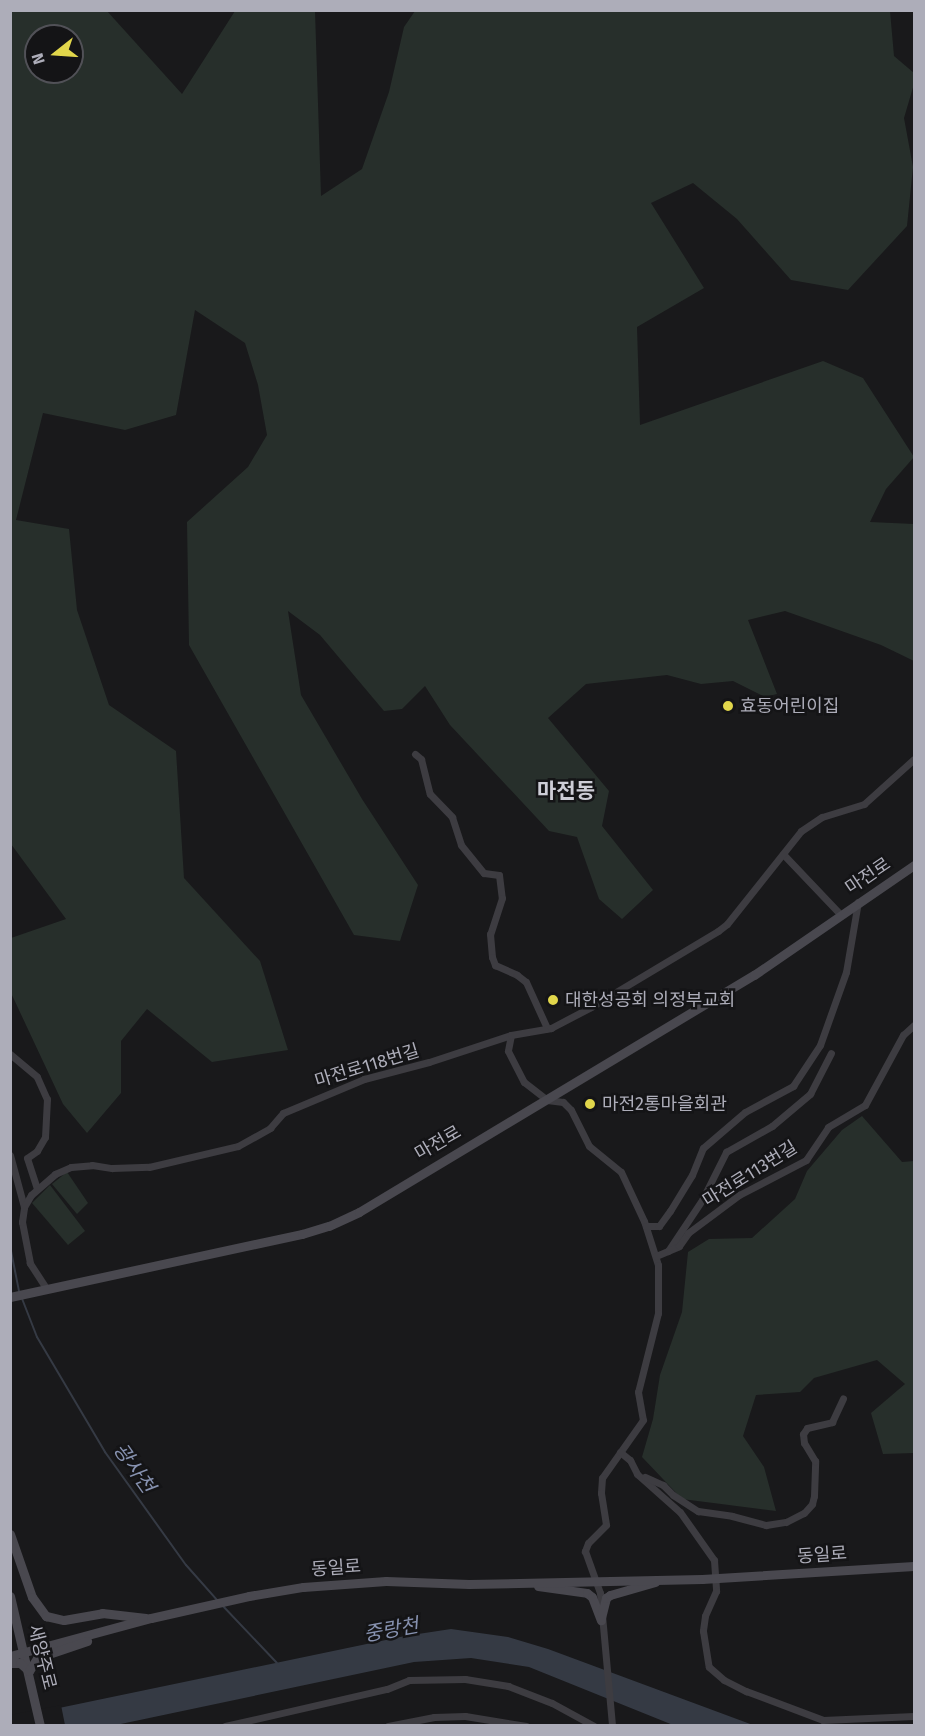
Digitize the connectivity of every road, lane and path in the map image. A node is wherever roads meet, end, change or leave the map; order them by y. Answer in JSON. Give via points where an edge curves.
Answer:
{"nodes":[{"id":1,"x":415,"y":754,"type":"dead end"},
{"id":2,"x":915,"y":759,"type":"edge"},
{"id":3,"x":783,"y":854,"type":"junction"},
{"id":4,"x":915,"y":865,"type":"edge"},
{"id":5,"x":858,"y":902,"type":"junction"},
{"id":6,"x":840,"y":914,"type":"junction"},
{"id":7,"x":915,"y":1025,"type":"edge"},
{"id":8,"x":547,"y":1028,"type":"junction"},
{"id":9,"x":511,"y":1035,"type":"junction"},
{"id":10,"x":831,"y":1053,"type":"dead end"},
{"id":11,"x":10,"y":1054,"type":"edge"},
{"id":12,"x":547,"y":1100,"type":"junction"},
{"id":13,"x":10,"y":1155,"type":"edge"},
{"id":14,"x":37,"y":1188,"type":"junction"},
{"id":15,"x":24,"y":1207,"type":"junction"},
{"id":16,"x":646,"y":1226,"type":"junction"},
{"id":17,"x":668,"y":1251,"type":"junction"},
{"id":18,"x":656,"y":1256,"type":"junction"},
{"id":19,"x":42,"y":1289,"type":"junction"},
{"id":20,"x":10,"y":1297,"type":"edge"},
{"id":21,"x":843,"y":1398,"type":"dead end"},
{"id":22,"x":620,"y":1452,"type":"junction"},
{"id":23,"x":637,"y":1474,"type":"junction"},
{"id":24,"x":10,"y":1534,"type":"edge"},
{"id":25,"x":915,"y":1566,"type":"edge"},
{"id":26,"x":716,"y":1578,"type":"junction"},
{"id":27,"x":670,"y":1579,"type":"junction"},
{"id":28,"x":597,"y":1581,"type":"junction"},
{"id":29,"x":518,"y":1583,"type":"junction"},
{"id":30,"x":10,"y":1596,"type":"edge"},
{"id":31,"x":152,"y":1618,"type":"junction"},
{"id":32,"x":601,"y":1620,"type":"junction"},
{"id":33,"x":111,"y":1630,"type":"junction"},
{"id":34,"x":24,"y":1652,"type":"junction"},
{"id":35,"x":10,"y":1656,"type":"edge"},
{"id":36,"x":10,"y":1663,"type":"edge"},
{"id":37,"x":30,"y":1674,"type":"junction"},
{"id":38,"x":915,"y":1716,"type":"edge"},
{"id":39,"x":505,"y":1723,"type":"edge"},
{"id":40,"x":40,"y":1725,"type":"edge"},
{"id":41,"x":225,"y":1725,"type":"edge"},
{"id":42,"x":388,"y":1725,"type":"edge"},
{"id":43,"x":526,"y":1725,"type":"edge"},
{"id":44,"x":594,"y":1725,"type":"edge"},
{"id":45,"x":612,"y":1725,"type":"edge"}],
"edges":[{"from":1,"to":8,"type":"street","via":[[421,759],[430,794],[452,817],[464,850],[484,873],[499,875],[502,898],[490,934],[492,957],[495,965],[526,981]]},
{"from":2,"to":3,"type":"street","name":"마전로118번길","via":[[864,804],[822,817],[801,831]]},
{"from":3,"to":6,"type":"street","name":"마전로"},
{"from":3,"to":8,"type":"street","name":"마전로118번길","via":[[718,931],[591,1008]]},
{"from":4,"to":5,"type":"street","name":"마전로"},
{"from":5,"to":6,"type":"street","name":"마전로"},
{"from":5,"to":16,"type":"street","via":[[842,982],[820,1045],[793,1086],[745,1113],[703,1148],[670,1211],[659,1226]]},
{"from":6,"to":12,"type":"street","name":"마전로","via":[[754,975]]},
{"from":7,"to":17,"type":"street","name":"마전로113번길","via":[[903,1035],[866,1105],[828,1127],[806,1160],[739,1195]]},
{"from":8,"to":9,"type":"street","name":"마전로118번길"},
{"from":9,"to":12,"type":"street","via":[[508,1051],[516,1071]]},
{"from":9,"to":14,"type":"street","name":"마전로118번길","via":[[314,1098],[283,1113],[270,1128],[238,1146],[149,1167],[71,1167]]},
{"from":10,"to":17,"type":"street","via":[[810,1094],[772,1126],[726,1152],[702,1200]]},
{"from":11,"to":14,"type":"street","via":[[37,1077],[47,1099],[45,1137],[37,1151],[27,1158]]},
{"from":12,"to":16,"type":"street","via":[[563,1102],[589,1146],[621,1172]]},
{"from":12,"to":19,"type":"street","name":"마전로","via":[[329,1226]]},
{"from":13,"to":15,"type":"street"},
{"from":14,"to":15,"type":"street","name":"마전로118번길"},
{"from":15,"to":19,"type":"street","via":[[22,1222],[30,1263]]},
{"from":16,"to":18,"type":"street"},
{"from":17,"to":18,"type":"street","name":"마전로113번길"},
{"from":18,"to":22,"type":"street","via":[[659,1299],[638,1392],[642,1420]]},
{"from":19,"to":20,"type":"street","name":"마전로"},
{"from":21,"to":23,"type":"street","via":[[832,1422],[807,1428],[802,1434],[815,1461],[814,1496],[804,1513],[786,1522],[766,1525],[698,1511],[663,1485]]},
{"from":22,"to":23,"type":"street","via":[[630,1460]]},
{"from":22,"to":28,"type":"street","via":[[602,1479],[606,1525],[585,1551]]},
{"from":23,"to":26,"type":"street","via":[[680,1512],[714,1560]]},
{"from":24,"to":31,"type":"street","via":[[32,1597],[46,1616],[64,1620],[102,1614]]},
{"from":25,"to":26,"type":"street","name":"동일로"},
{"from":26,"to":27,"type":"street","name":"동일로"},
{"from":26,"to":38,"type":"street","via":[[716,1591],[703,1631],[709,1667],[724,1680],[823,1720]]},
{"from":27,"to":28,"type":"street","name":"동일로"},
{"from":27,"to":32,"type":"street","via":[[616,1592],[606,1598]]},
{"from":28,"to":29,"type":"street","name":"동일로"},
{"from":28,"to":32,"type":"street"},
{"from":29,"to":31,"type":"street","name":"동일로","via":[[386,1581],[303,1587]]},
{"from":29,"to":32,"type":"street","via":[[586,1593],[592,1597]]},
{"from":30,"to":34,"type":"street","name":"새양주로"},
{"from":31,"to":33,"type":"street","name":"동일로"},
{"from":32,"to":45,"type":"street"},
{"from":33,"to":34,"type":"street","name":"동일로"},
{"from":33,"to":37,"type":"street","via":[[75,1647],[37,1658]]},
{"from":34,"to":35,"type":"street","name":"동일로"},
{"from":34,"to":37,"type":"street","name":"새양주로"},
{"from":36,"to":37,"type":"street","via":[[20,1663]]},
{"from":37,"to":40,"type":"street","name":"새양주로"},
{"from":39,"to":42,"type":"street","via":[[465,1716]]},
{"from":39,"to":43,"type":"street"},
{"from":41,"to":44,"type":"street","via":[[387,1689],[409,1680],[465,1679],[508,1686],[552,1702]]}]}
